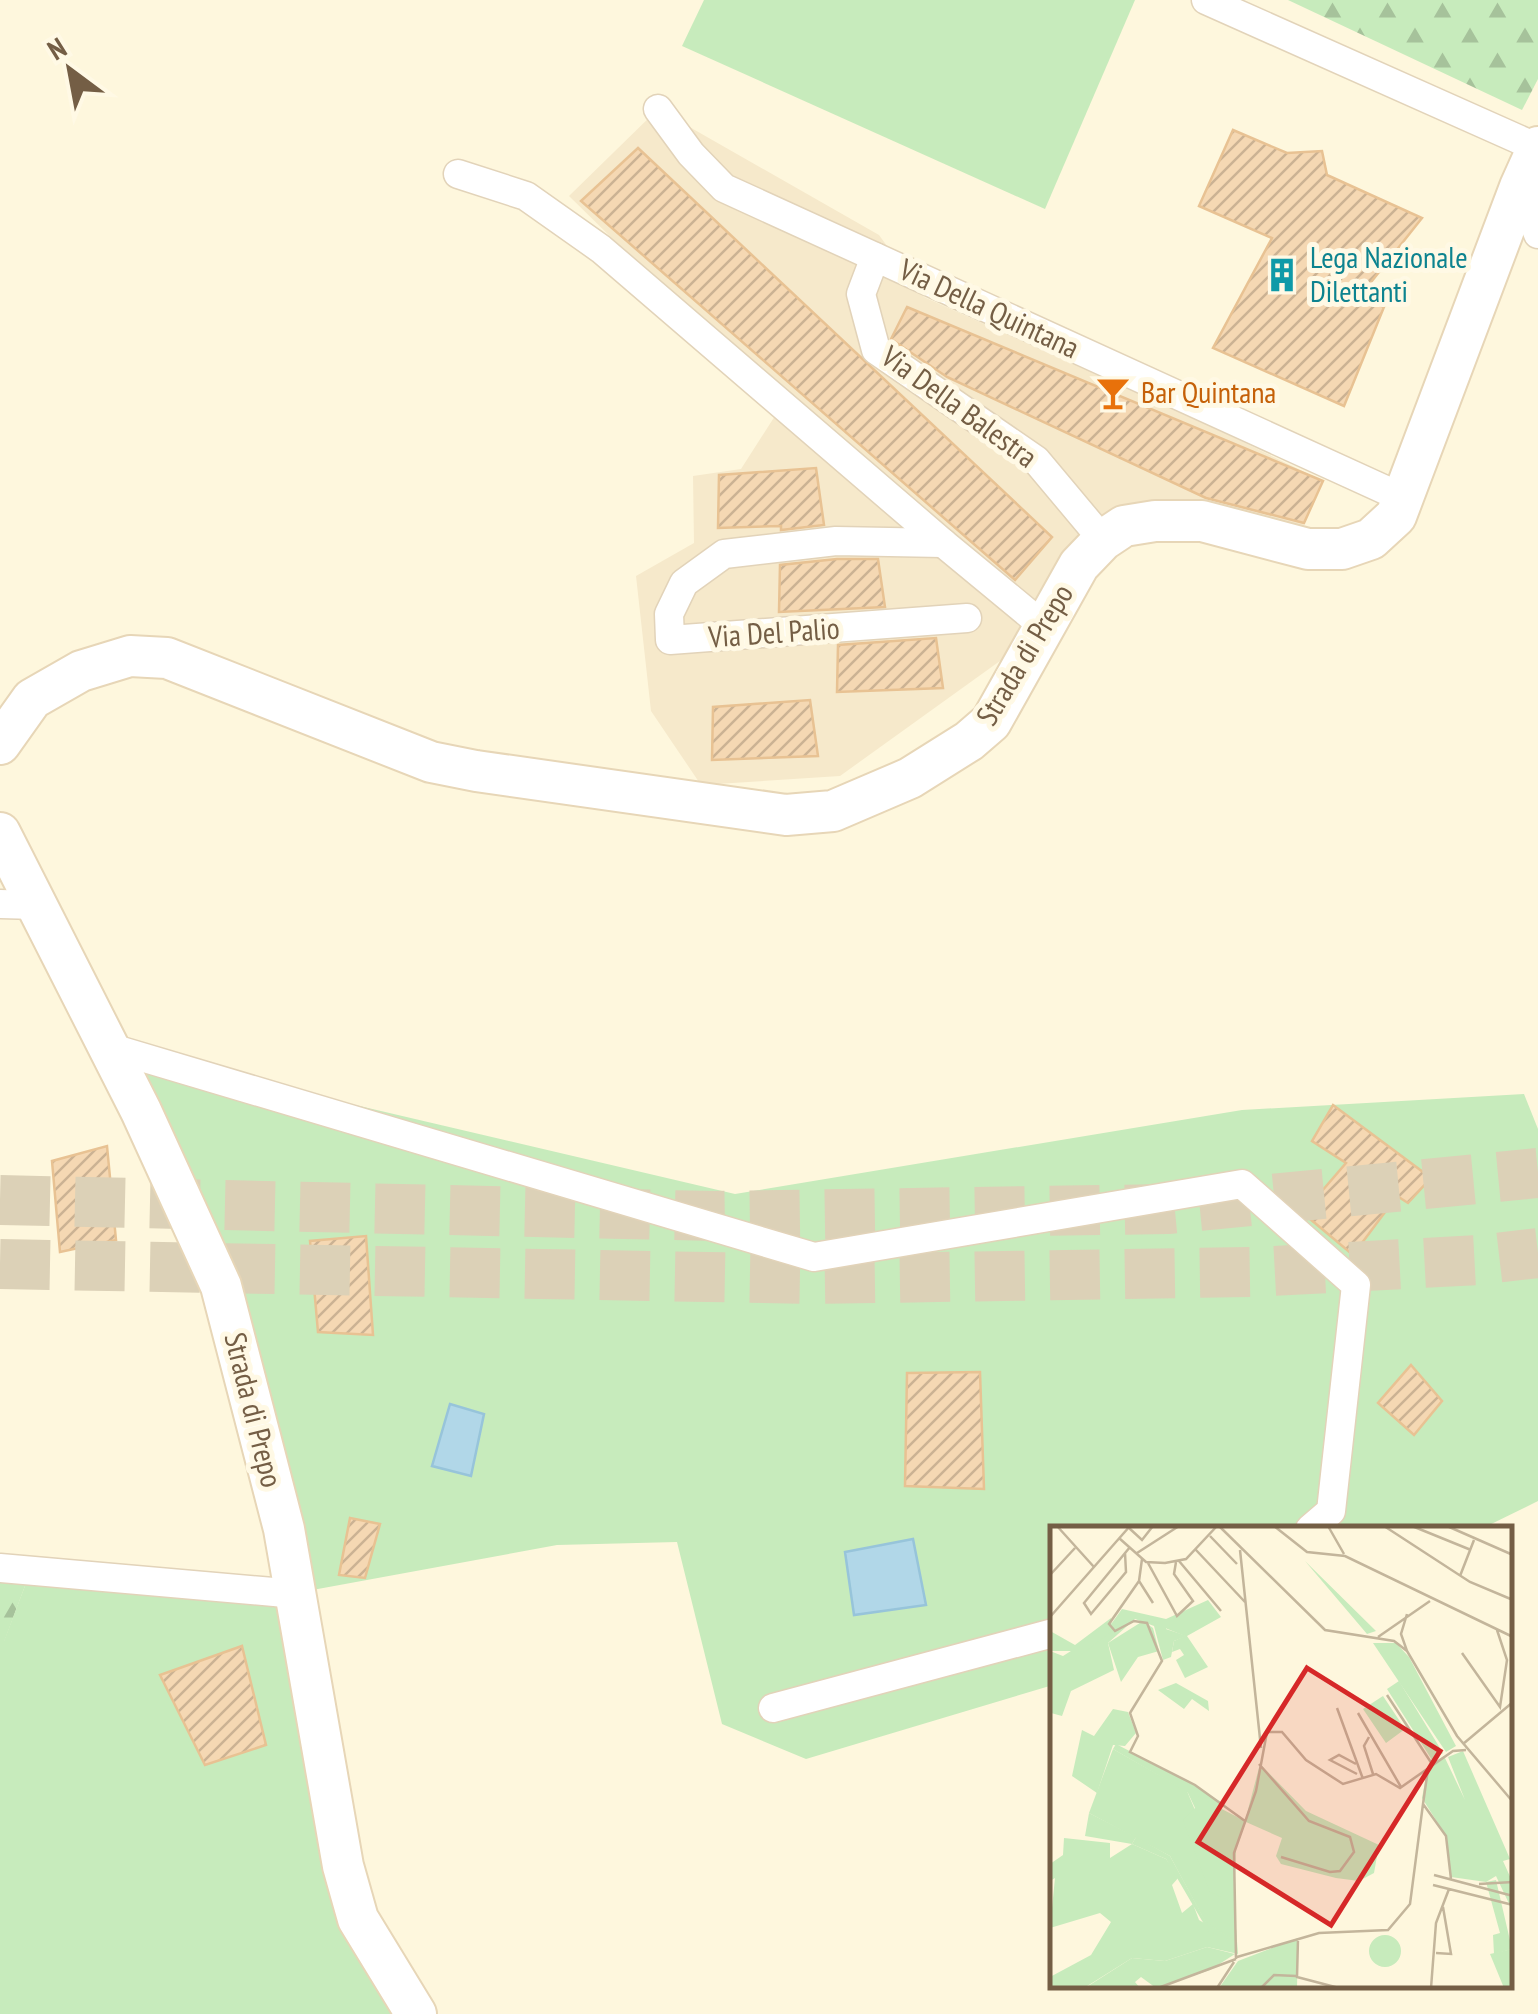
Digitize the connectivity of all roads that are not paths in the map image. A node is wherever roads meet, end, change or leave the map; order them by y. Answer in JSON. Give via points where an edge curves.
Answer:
{"nodes":[{"id":1,"x":1206,"y":0,"type":"edge"},
{"id":2,"x":658,"y":109,"type":"dead end"},
{"id":3,"x":1538,"y":148,"type":"edge"},
{"id":4,"x":458,"y":174,"type":"dead end"},
{"id":5,"x":1520,"y":187,"type":"junction"},
{"id":6,"x":1538,"y":234,"type":"edge"},
{"id":7,"x":875,"y":257,"type":"junction"},
{"id":8,"x":1403,"y":498,"type":"junction"},
{"id":9,"x":1102,"y":540,"type":"junction"},
{"id":10,"x":943,"y":543,"type":"junction"},
{"id":11,"x":967,"y":618,"type":"dead end"},
{"id":12,"x":1046,"y":628,"type":"junction"},
{"id":13,"x":0,"y":744,"type":"edge"},
{"id":14,"x":0,"y":834,"type":"edge"},
{"id":15,"x":18,"y":904,"type":"edge"},
{"id":16,"x":108,"y":1047,"type":"junction"},
{"id":17,"x":1314,"y":1526,"type":"edge"},
{"id":18,"x":0,"y":1568,"type":"edge"},
{"id":19,"x":296,"y":1594,"type":"junction"},
{"id":20,"x":1050,"y":1634,"type":"edge"},
{"id":21,"x":773,"y":1708,"type":"dead end"},
{"id":22,"x":416,"y":2014,"type":"edge"}],
"edges":[{"from":1,"to":3,"type":"street"},
{"from":2,"to":7,"type":"street","name":"Via Della Quintana","via":[[724,188]]},
{"from":3,"to":5,"type":"street"},
{"from":4,"to":10,"type":"street","via":[[526,196],[601,250]]},
{"from":5,"to":6,"type":"street"},
{"from":5,"to":8,"type":"street"},
{"from":7,"to":8,"type":"street","name":"Via Della Quintana"},
{"from":7,"to":9,"type":"street","name":"Via Della Balestra","via":[[861,294],[876,350],[1036,460]]},
{"from":8,"to":9,"type":"street","via":[[1396,516],[1371,539],[1342,549],[1308,549],[1202,521],[1124,526]]},
{"from":9,"to":12,"type":"street","name":"Strada di Prepo","via":[[1080,565]]},
{"from":10,"to":11,"type":"street","name":"Via Del Palio","via":[[836,541],[724,554],[684,582],[669,614],[670,640]]},
{"from":10,"to":12,"type":"street"},
{"from":12,"to":13,"type":"street","name":"Strada di Prepo","via":[[992,722],[910,778],[833,811],[786,815],[431,762],[167,658],[130,656],[81,670],[32,699]]},
{"from":14,"to":15,"type":"street","name":"Strada di Prepo"},
{"from":15,"to":16,"type":"street","name":"Strada di Prepo"},
{"from":16,"to":17,"type":"street","via":[[814,1258],[1242,1184],[1356,1286],[1331,1511]]},
{"from":16,"to":19,"type":"street","name":"Strada di Prepo","via":[[221,1286]]},
{"from":18,"to":19,"type":"street"},
{"from":19,"to":22,"type":"street","name":"Strada di Prepo","via":[[342,1866],[358,1919]]},
{"from":20,"to":21,"type":"street"}]}
